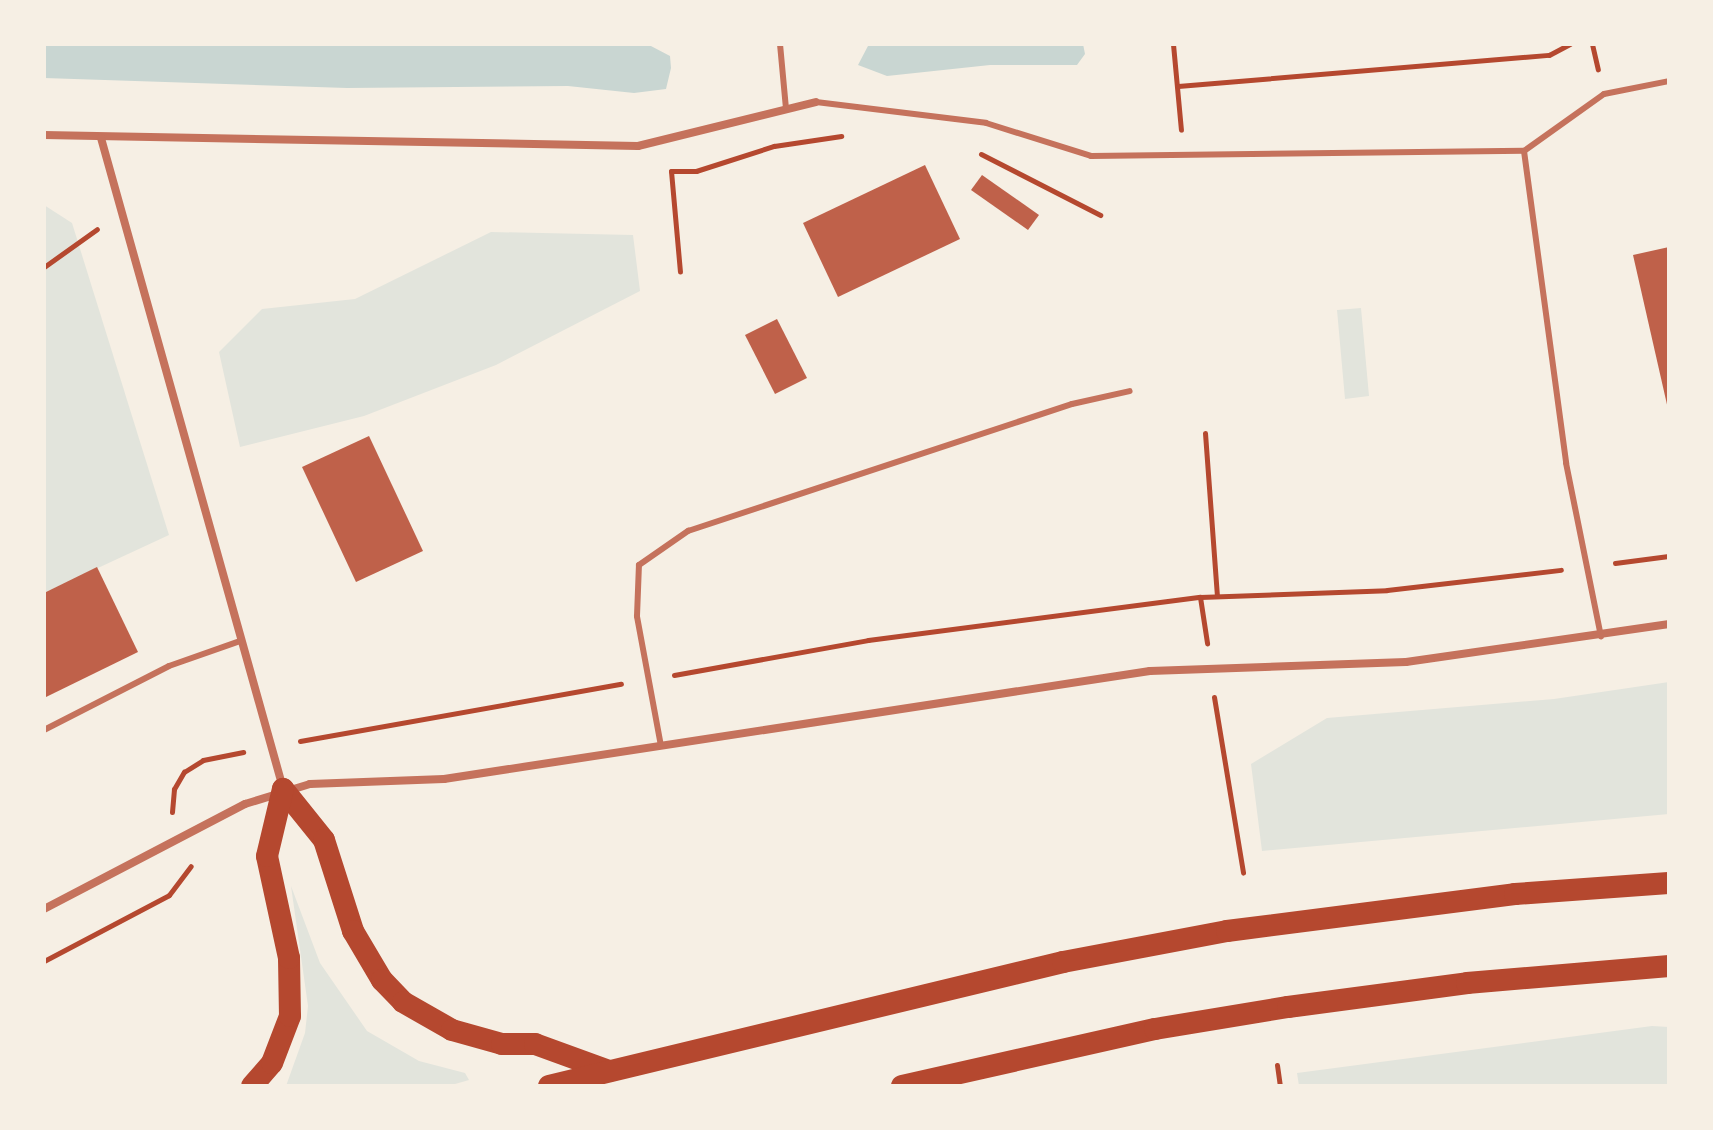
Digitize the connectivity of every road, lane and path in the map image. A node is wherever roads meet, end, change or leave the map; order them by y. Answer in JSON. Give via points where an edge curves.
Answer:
{"nodes":[{"id":1,"x":780,"y":44,"type":"edge"},
{"id":2,"x":1173,"y":44,"type":"edge"},
{"id":3,"x":1570,"y":44,"type":"edge"},
{"id":4,"x":1669,"y":81,"type":"edge"},
{"id":5,"x":1178,"y":86,"type":"junction"},
{"id":6,"x":816,"y":102,"type":"joint"},
{"id":7,"x":786,"y":109,"type":"junction"},
{"id":8,"x":44,"y":135,"type":"edge"},
{"id":9,"x":855,"y":136,"type":"dead end"},
{"id":10,"x":101,"y":138,"type":"junction"},
{"id":11,"x":668,"y":138,"type":"junction"},
{"id":12,"x":1524,"y":151,"type":"junction"},
{"id":13,"x":970,"y":152,"type":"dead end"},
{"id":14,"x":1183,"y":155,"type":"junction"},
{"id":15,"x":671,"y":171,"type":"junction"},
{"id":16,"x":120,"y":213,"type":"junction"},
{"id":17,"x":1100,"y":215,"type":"dead end"},
{"id":18,"x":44,"y":267,"type":"edge"},
{"id":19,"x":680,"y":272,"type":"dead end"},
{"id":20,"x":1130,"y":391,"type":"dead end"},
{"id":21,"x":1205,"y":433,"type":"dead end"},
{"id":22,"x":1669,"y":556,"type":"edge"},
{"id":23,"x":1587,"y":567,"type":"junction"},
{"id":24,"x":1217,"y":595,"type":"junction"},
{"id":25,"x":1200,"y":597,"type":"junction"},
{"id":26,"x":1669,"y":624,"type":"edge"},
{"id":27,"x":1601,"y":636,"type":"junction"},
{"id":28,"x":240,"y":641,"type":"junction"},
{"id":29,"x":1210,"y":668,"type":"junction"},
{"id":30,"x":647,"y":679,"type":"junction"},
{"id":31,"x":44,"y":730,"type":"edge"},
{"id":32,"x":270,"y":746,"type":"junction"},
{"id":33,"x":661,"y":746,"type":"junction"},
{"id":34,"x":283,"y":789,"type":"junction"},
{"id":35,"x":181,"y":835,"type":"junction"},
{"id":36,"x":1243,"y":873,"type":"dead end"},
{"id":37,"x":1669,"y":883,"type":"edge"},
{"id":38,"x":44,"y":909,"type":"edge"},
{"id":39,"x":44,"y":961,"type":"edge"},
{"id":40,"x":1669,"y":966,"type":"edge"},
{"id":41,"x":1277,"y":1065,"type":"dead end"},
{"id":42,"x":609,"y":1071,"type":"junction"},
{"id":43,"x":252,"y":1086,"type":"edge"},
{"id":44,"x":549,"y":1086,"type":"edge"},
{"id":45,"x":902,"y":1086,"type":"edge"},
{"id":46,"x":1280,"y":1086,"type":"edge"}],
"edges":[{"from":1,"to":7,"type":"lane"},
{"from":2,"to":5,"type":"path"},
{"from":3,"to":5,"type":"path","via":[[1549,55]]},
{"from":4,"to":12,"type":"lane","via":[[1604,94]]},
{"from":5,"to":14,"type":"path"},
{"from":6,"to":7,"type":"street"},
{"from":6,"to":14,"type":"lane","via":[[986,123],[1091,156]]},
{"from":7,"to":11,"type":"street"},
{"from":8,"to":10,"type":"street"},
{"from":9,"to":15,"type":"path","via":[[774,146],[696,171]]},
{"from":10,"to":11,"type":"street","via":[[638,146]]},
{"from":10,"to":16,"type":"street"},
{"from":11,"to":15,"type":"path"},
{"from":12,"to":14,"type":"lane"},
{"from":12,"to":23,"type":"lane","via":[[1566,463]]},
{"from":13,"to":17,"type":"path"},
{"from":15,"to":19,"type":"path"},
{"from":16,"to":18,"type":"path"},
{"from":16,"to":28,"type":"street"},
{"from":20,"to":30,"type":"lane","via":[[1072,404],[688,531],[639,565],[637,616]]},
{"from":21,"to":24,"type":"path"},
{"from":22,"to":23,"type":"path"},
{"from":23,"to":24,"type":"path","via":[[1387,590]]},
{"from":23,"to":27,"type":"lane"},
{"from":24,"to":25,"type":"path"},
{"from":25,"to":29,"type":"path"},
{"from":25,"to":30,"type":"path","via":[[868,640]]},
{"from":26,"to":27,"type":"street"},
{"from":27,"to":29,"type":"street","via":[[1406,662]]},
{"from":28,"to":31,"type":"lane","via":[[169,666]]},
{"from":28,"to":32,"type":"street"},
{"from":29,"to":33,"type":"street","via":[[1150,671]]},
{"from":29,"to":36,"type":"path"},
{"from":30,"to":32,"type":"path"},
{"from":30,"to":33,"type":"lane"},
{"from":32,"to":34,"type":"street"},
{"from":32,"to":35,"type":"path","via":[[203,760],[184,772],[172,810]]},
{"from":33,"to":34,"type":"street","via":[[444,779]]},
{"from":34,"to":35,"type":"street"},
{"from":34,"to":42,"type":"highway","via":[[324,840],[353,931],[382,980],[403,1002],[452,1030],[502,1044],[535,1044]]},
{"from":34,"to":43,"type":"highway","via":[[267,856],[289,958],[290,1016],[272,1063]]},
{"from":35,"to":38,"type":"street"},
{"from":35,"to":39,"type":"path","via":[[191,866],[176,889]]},
{"from":37,"to":42,"type":"highway","via":[[1515,894],[1227,931],[1063,962]]},
{"from":40,"to":45,"type":"highway","via":[[1467,983],[1288,1007],[1155,1029]]},
{"from":41,"to":46,"type":"path"},
{"from":42,"to":44,"type":"highway"}]}
